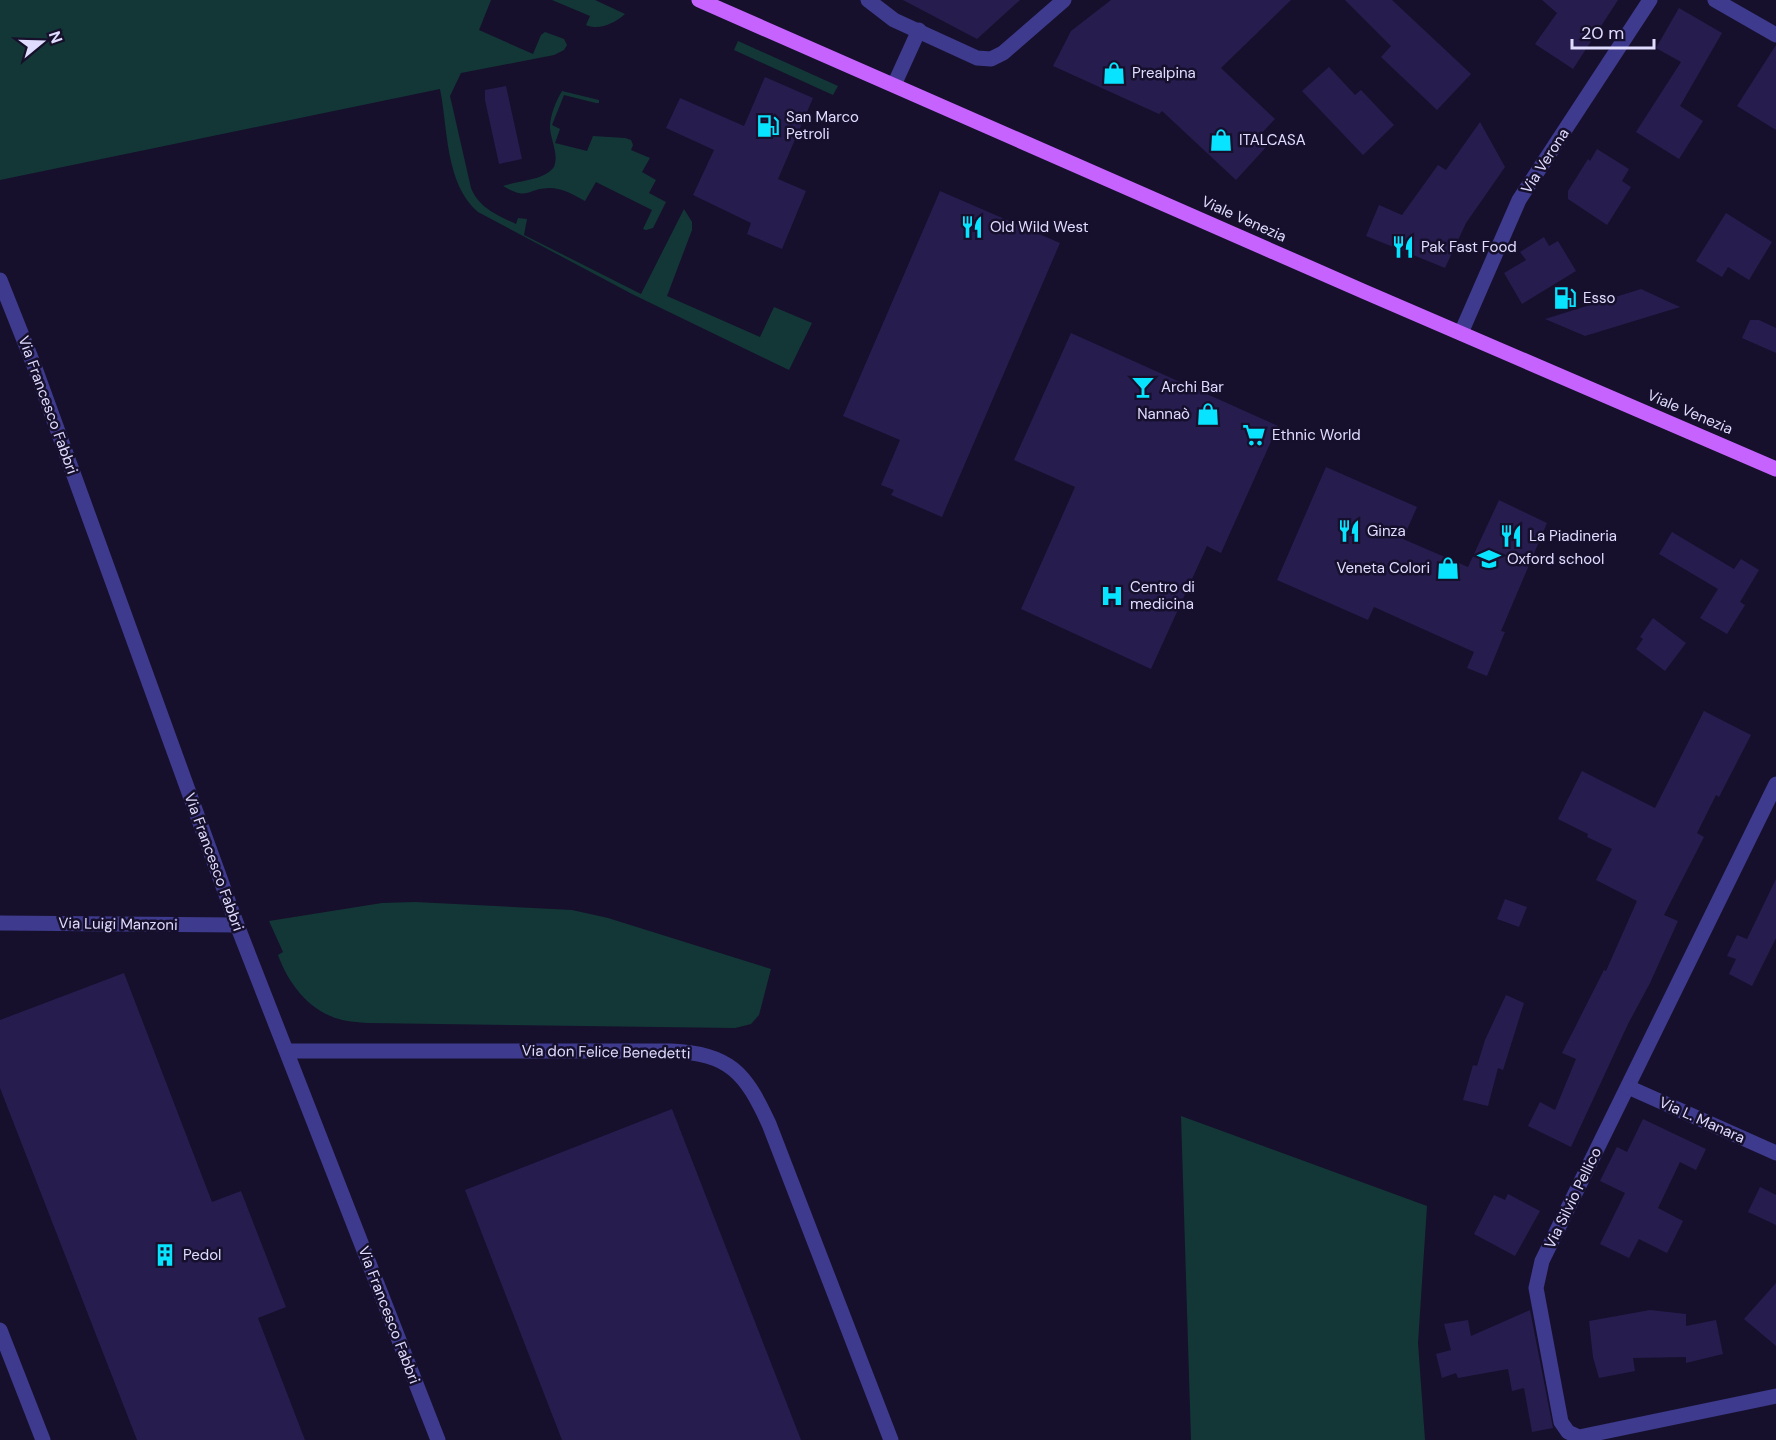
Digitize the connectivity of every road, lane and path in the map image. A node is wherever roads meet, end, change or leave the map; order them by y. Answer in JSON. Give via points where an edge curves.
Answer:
{"nodes":[{"id":1,"x":699,"y":0,"type":"edge"},
{"id":2,"x":868,"y":0,"type":"edge"},
{"id":3,"x":1064,"y":0,"type":"edge"},
{"id":4,"x":1650,"y":0,"type":"edge"},
{"id":5,"x":1714,"y":0,"type":"edge"},
{"id":6,"x":919,"y":30,"type":"junction"},
{"id":7,"x":1776,"y":35,"type":"edge"},
{"id":8,"x":894,"y":85,"type":"junction"},
{"id":9,"x":0,"y":280,"type":"edge"},
{"id":10,"x":1461,"y":333,"type":"junction"},
{"id":11,"x":1776,"y":469,"type":"edge"},
{"id":12,"x":1776,"y":784,"type":"edge"},
{"id":13,"x":1771,"y":809,"type":"edge"},
{"id":14,"x":0,"y":923,"type":"edge"},
{"id":15,"x":237,"y":925,"type":"junction"},
{"id":16,"x":287,"y":1051,"type":"junction"},
{"id":17,"x":1628,"y":1088,"type":"junction"},
{"id":18,"x":1776,"y":1153,"type":"edge"},
{"id":19,"x":0,"y":1330,"type":"edge"},
{"id":20,"x":1776,"y":1396,"type":"edge"},
{"id":21,"x":43,"y":1440,"type":"edge"},
{"id":22,"x":438,"y":1440,"type":"edge"},
{"id":23,"x":891,"y":1440,"type":"edge"}],
"edges":[{"from":1,"to":8,"type":"main road","name":"Viale Venezia"},
{"from":2,"to":6,"type":"street","via":[[894,20]]},
{"from":3,"to":6,"type":"street","via":[[1004,53],[991,59],[977,58]]},
{"from":4,"to":10,"type":"street","name":"Via Verona","via":[[1519,200]]},
{"from":5,"to":7,"type":"street"},
{"from":6,"to":8,"type":"street"},
{"from":8,"to":10,"type":"main road","name":"Viale Venezia"},
{"from":9,"to":15,"type":"street","name":"Via Francesco Fabbri"},
{"from":10,"to":11,"type":"main road","name":"Viale Venezia"},
{"from":12,"to":13,"type":"street","name":"Via Silvio Pellico"},
{"from":13,"to":17,"type":"street","name":"Via Silvio Pellico"},
{"from":14,"to":15,"type":"street","name":"Via Luigi Manzoni"},
{"from":15,"to":16,"type":"street","name":"Via Francesco Fabbri"},
{"from":16,"to":22,"type":"street","name":"Via Francesco Fabbri"},
{"from":16,"to":23,"type":"street","name":"Via don Felice Benedetti","via":[[671,1050],[712,1056],[730,1066],[746,1082],[769,1124]]},
{"from":17,"to":18,"type":"street","name":"Via L. Manara"},
{"from":17,"to":20,"type":"street","name":"Via Silvio Pellico","via":[[1538,1272],[1536,1288],[1561,1422],[1568,1432],[1580,1437]]},
{"from":19,"to":21,"type":"street"}]}
